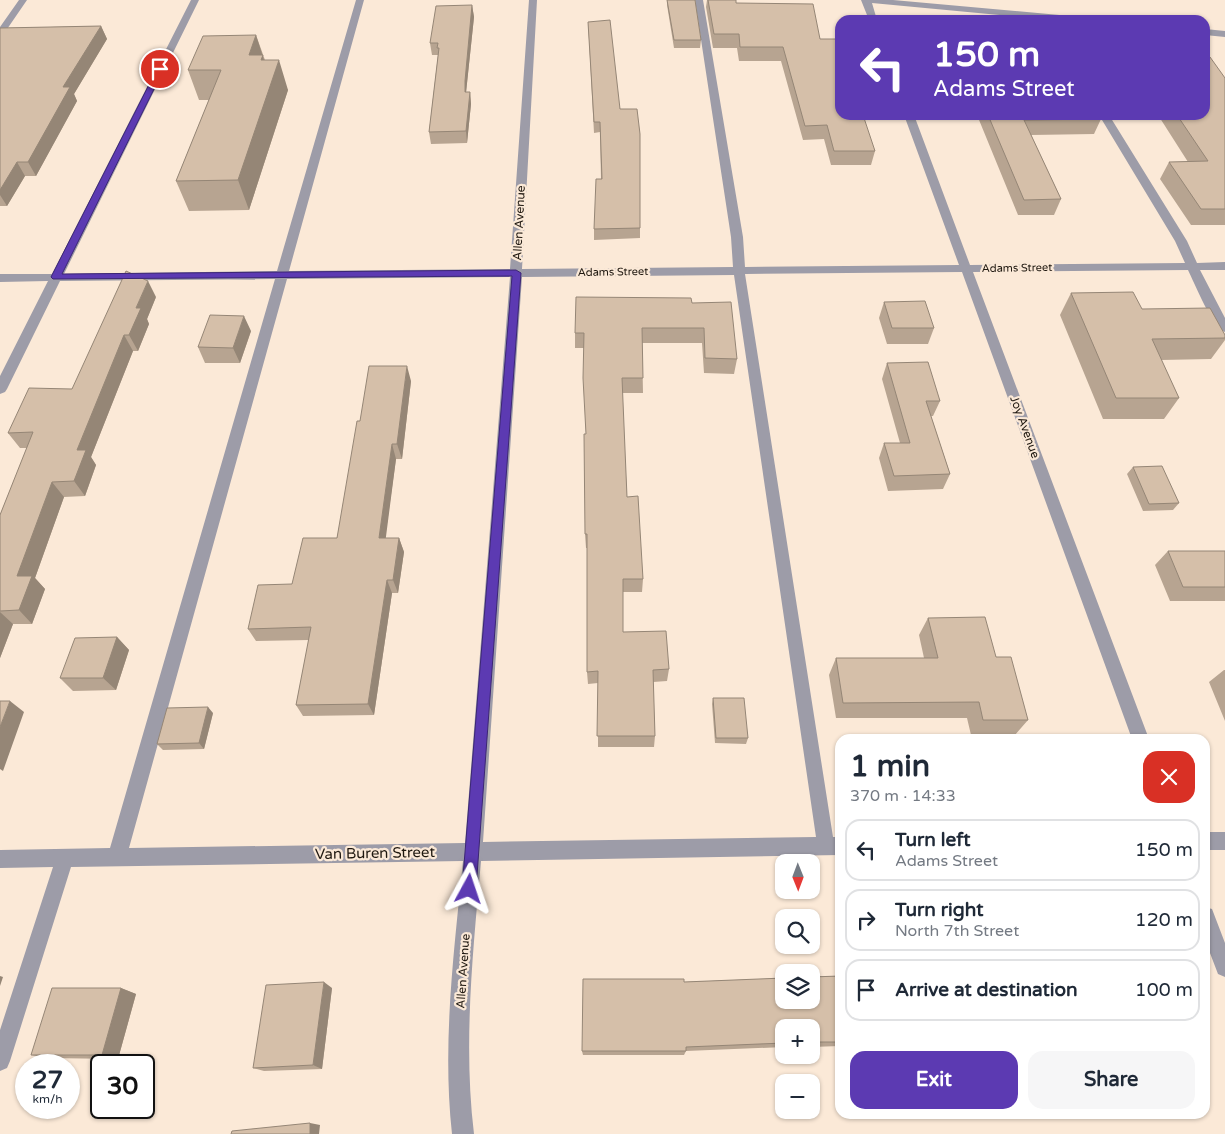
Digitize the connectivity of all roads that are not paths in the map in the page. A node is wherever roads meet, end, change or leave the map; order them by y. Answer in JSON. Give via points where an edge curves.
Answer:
{"nodes":[{"id":1,"x":23,"y":0,"type":"edge"},
{"id":2,"x":195,"y":0,"type":"edge"},
{"id":3,"x":360,"y":0,"type":"edge"},
{"id":4,"x":533,"y":0,"type":"edge"},
{"id":5,"x":698,"y":0,"type":"edge"},
{"id":6,"x":865,"y":0,"type":"edge"},
{"id":7,"x":871,"y":15,"type":"edge"},
{"id":8,"x":1018,"y":15,"type":"edge"},
{"id":9,"x":1210,"y":32,"type":"edge"},
{"id":10,"x":0,"y":33,"type":"edge"},
{"id":11,"x":1225,"y":34,"type":"edge"},
{"id":12,"x":911,"y":120,"type":"edge"},
{"id":13,"x":1107,"y":120,"type":"edge"},
{"id":14,"x":1192,"y":266,"type":"junction"},
{"id":15,"x":1225,"y":266,"type":"edge"},
{"id":16,"x":967,"y":268,"type":"junction"},
{"id":17,"x":739,"y":271,"type":"junction"},
{"id":18,"x":516,"y":273,"type":"junction"},
{"id":19,"x":282,"y":275,"type":"junction"},
{"id":20,"x":56,"y":277,"type":"junction"},
{"id":21,"x":0,"y":278,"type":"edge"},
{"id":22,"x":1225,"y":328,"type":"edge"},
{"id":23,"x":0,"y":389,"type":"edge"},
{"id":24,"x":1139,"y":734,"type":"edge"},
{"id":25,"x":1210,"y":841,"type":"edge"},
{"id":26,"x":1225,"y":841,"type":"edge"},
{"id":27,"x":833,"y":846,"type":"edge"},
{"id":28,"x":472,"y":852,"type":"junction"},
{"id":29,"x":117,"y":857,"type":"junction"},
{"id":30,"x":64,"y":858,"type":"junction"},
{"id":31,"x":0,"y":859,"type":"edge"},
{"id":32,"x":1210,"y":929,"type":"edge"},
{"id":33,"x":1225,"y":967,"type":"edge"},
{"id":34,"x":0,"y":1061,"type":"edge"},
{"id":35,"x":463,"y":1134,"type":"edge"}],
"edges":[{"from":1,"to":10,"type":"street"},
{"from":2,"to":20,"type":"street"},
{"from":3,"to":19,"type":"street"},
{"from":4,"to":18,"type":"street","name":"Allen Avenue"},
{"from":5,"to":17,"type":"street","via":[[737,237]]},
{"from":6,"to":7,"type":"street"},
{"from":6,"to":8,"type":"street"},
{"from":9,"to":11,"type":"street"},
{"from":12,"to":16,"type":"street","name":"Joy Avenue"},
{"from":13,"to":14,"type":"street","via":[[1181,241]]},
{"from":14,"to":15,"type":"street","name":"Adams Street"},
{"from":14,"to":16,"type":"street","name":"Adams Street"},
{"from":14,"to":22,"type":"street"},
{"from":16,"to":17,"type":"street","name":"Adams Street"},
{"from":16,"to":24,"type":"street","name":"Joy Avenue"},
{"from":17,"to":18,"type":"street","name":"Adams Street"},
{"from":17,"to":27,"type":"street"},
{"from":18,"to":19,"type":"street","name":"Adams Street"},
{"from":18,"to":28,"type":"street","name":"Allen Avenue"},
{"from":19,"to":20,"type":"street","name":"Adams Street"},
{"from":19,"to":29,"type":"street"},
{"from":20,"to":21,"type":"street","name":"Adams Street"},
{"from":20,"to":23,"type":"street"},
{"from":25,"to":26,"type":"street"},
{"from":27,"to":28,"type":"street","name":"Van Buren Street"},
{"from":28,"to":29,"type":"street","name":"Van Buren Street"},
{"from":28,"to":35,"type":"street","name":"Allen Avenue","via":[[459,1001]]},
{"from":29,"to":30,"type":"street","name":"Van Buren Street"},
{"from":30,"to":31,"type":"street","name":"Van Buren Street"},
{"from":30,"to":34,"type":"street"},
{"from":32,"to":33,"type":"street"}]}
